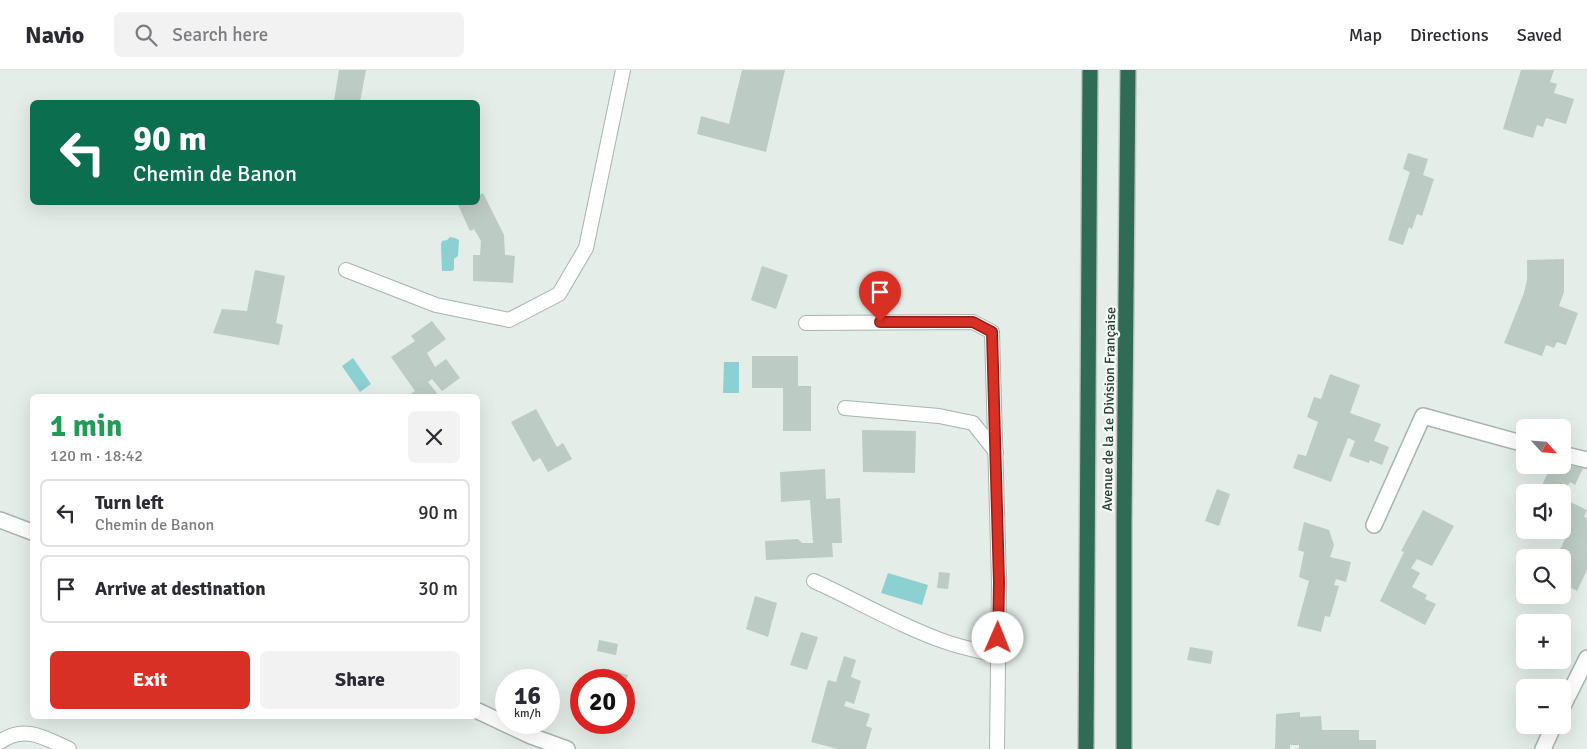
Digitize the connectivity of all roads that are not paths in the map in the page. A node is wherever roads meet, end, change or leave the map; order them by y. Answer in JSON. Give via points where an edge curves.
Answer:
{"nodes":[{"id":1,"x":623,"y":70,"type":"edge"},
{"id":2,"x":1090,"y":70,"type":"edge"},
{"id":3,"x":1128,"y":70,"type":"edge"},
{"id":4,"x":346,"y":270,"type":"dead end"},
{"id":5,"x":806,"y":323,"type":"dead end"},
{"id":6,"x":845,"y":408,"type":"dead end"},
{"id":7,"x":1516,"y":442,"type":"edge"},
{"id":8,"x":996,"y":452,"type":"junction"},
{"id":9,"x":1571,"y":456,"type":"edge"},
{"id":10,"x":1587,"y":460,"type":"edge"},
{"id":11,"x":0,"y":520,"type":"edge"},
{"id":12,"x":1374,"y":525,"type":"dead end"},
{"id":13,"x":30,"y":531,"type":"edge"},
{"id":14,"x":814,"y":581,"type":"dead end"},
{"id":15,"x":998,"y":656,"type":"junction"},
{"id":16,"x":1587,"y":658,"type":"edge"},
{"id":17,"x":1571,"y":690,"type":"edge"},
{"id":18,"x":480,"y":712,"type":"edge"},
{"id":19,"x":1550,"y":734,"type":"edge"},
{"id":20,"x":0,"y":742,"type":"edge"},
{"id":21,"x":69,"y":749,"type":"edge"},
{"id":22,"x":567,"y":749,"type":"edge"},
{"id":23,"x":997,"y":749,"type":"edge"},
{"id":24,"x":1086,"y":749,"type":"edge"},
{"id":25,"x":1124,"y":749,"type":"edge"},
{"id":26,"x":1543,"y":749,"type":"edge"}],
"edges":[{"from":1,"to":4,"type":"lane","via":[[586,248],[559,294],[509,320],[436,305]]},
{"from":2,"to":24,"type":"highway","name":"Avenue de la 1e Division Française"},
{"from":3,"to":25,"type":"highway","name":"Avenue de la 1e Division Française"},
{"from":5,"to":8,"type":"lane","via":[[973,322],[992,332]]},
{"from":6,"to":8,"type":"lane","via":[[939,416],[974,423]]},
{"from":7,"to":12,"type":"street","via":[[1423,416]]},
{"from":8,"to":15,"type":"lane"},
{"from":9,"to":10,"type":"street"},
{"from":11,"to":13,"type":"street"},
{"from":14,"to":15,"type":"lane","via":[[947,642]]},
{"from":15,"to":23,"type":"lane"},
{"from":16,"to":17,"type":"street"},
{"from":18,"to":22,"type":"street"},
{"from":19,"to":26,"type":"street"},
{"from":20,"to":21,"type":"lane","via":[[8,736],[28,732]]}]}
